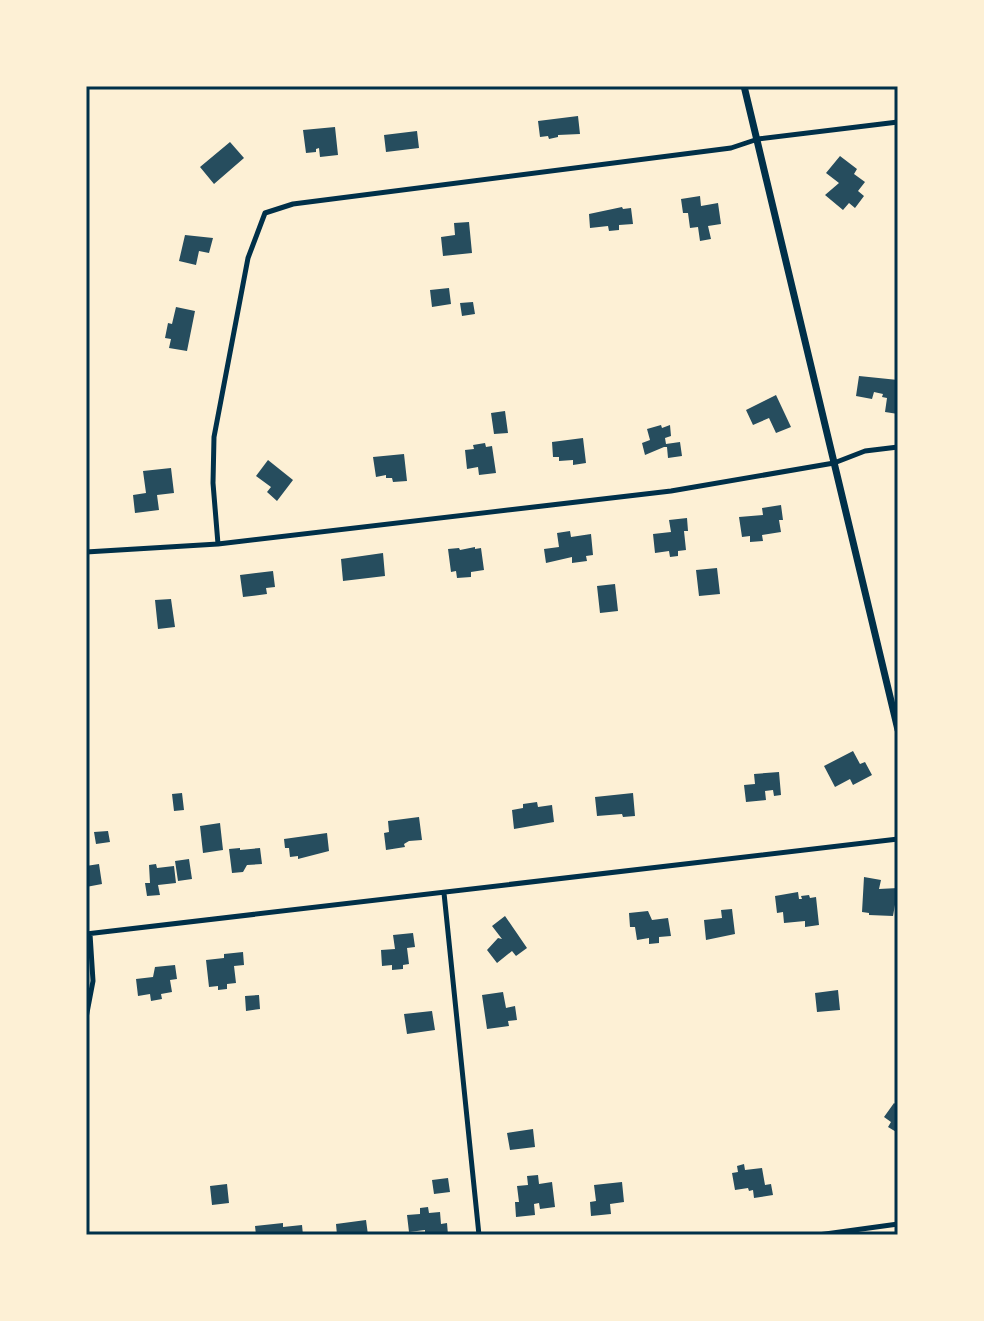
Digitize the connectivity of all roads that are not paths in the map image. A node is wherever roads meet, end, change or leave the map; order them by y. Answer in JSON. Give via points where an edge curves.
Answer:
{"nodes":[{"id":1,"x":744,"y":86,"type":"edge"},
{"id":2,"x":898,"y":122,"type":"edge"},
{"id":3,"x":758,"y":139,"type":"junction"},
{"id":4,"x":898,"y":447,"type":"edge"},
{"id":5,"x":834,"y":463,"type":"junction"},
{"id":6,"x":218,"y":544,"type":"junction"},
{"id":7,"x":86,"y":552,"type":"edge"},
{"id":8,"x":898,"y":730,"type":"edge"},
{"id":9,"x":898,"y":839,"type":"edge"},
{"id":10,"x":444,"y":893,"type":"junction"},
{"id":11,"x":88,"y":934,"type":"edge"},
{"id":12,"x":86,"y":1018,"type":"edge"},
{"id":13,"x":898,"y":1224,"type":"edge"},
{"id":14,"x":479,"y":1235,"type":"edge"},
{"id":15,"x":818,"y":1235,"type":"edge"}],
"edges":[{"from":1,"to":3,"type":"street"},
{"from":2,"to":3,"type":"street"},
{"from":3,"to":5,"type":"street"},
{"from":3,"to":6,"type":"street","via":[[731,148],[293,204],[265,213],[248,258],[214,437]]},
{"from":4,"to":5,"type":"street","via":[[865,451]]},
{"from":5,"to":6,"type":"street","via":[[671,491]]},
{"from":5,"to":8,"type":"street"},
{"from":6,"to":7,"type":"street"},
{"from":9,"to":10,"type":"street"},
{"from":10,"to":11,"type":"street"},
{"from":10,"to":14,"type":"street"},
{"from":11,"to":12,"type":"street","via":[[93,981]]},
{"from":13,"to":15,"type":"street"}]}
